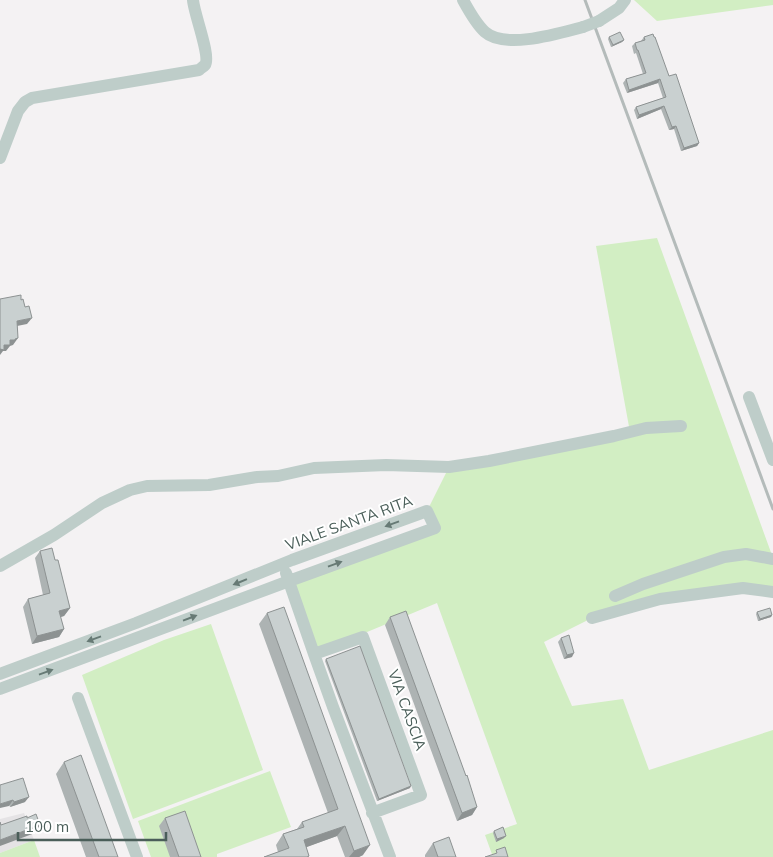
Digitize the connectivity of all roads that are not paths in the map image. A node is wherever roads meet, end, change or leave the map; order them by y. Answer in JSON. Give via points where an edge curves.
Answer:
{"nodes":[{"id":1,"x":193,"y":0,"type":"edge"},
{"id":2,"x":463,"y":0,"type":"edge"},
{"id":3,"x":625,"y":0,"type":"edge"},
{"id":4,"x":0,"y":158,"type":"edge"},
{"id":5,"x":750,"y":397,"type":"dead end"},
{"id":6,"x":681,"y":426,"type":"dead end"},
{"id":7,"x":773,"y":460,"type":"edge"},
{"id":8,"x":773,"y":558,"type":"edge"},
{"id":9,"x":283,"y":564,"type":"junction"},
{"id":10,"x":0,"y":566,"type":"edge"},
{"id":11,"x":289,"y":580,"type":"junction"},
{"id":12,"x":773,"y":592,"type":"edge"},
{"id":13,"x":615,"y":596,"type":"dead end"},
{"id":14,"x":592,"y":618,"type":"dead end"},
{"id":15,"x":138,"y":622,"type":"junction"},
{"id":16,"x":142,"y":636,"type":"junction"},
{"id":17,"x":314,"y":654,"type":"junction"},
{"id":18,"x":0,"y":674,"type":"edge"},
{"id":19,"x":0,"y":689,"type":"edge"},
{"id":20,"x":78,"y":698,"type":"dead end"},
{"id":21,"x":372,"y":813,"type":"junction"},
{"id":22,"x":137,"y":857,"type":"edge"},
{"id":23,"x":390,"y":857,"type":"edge"}],
"edges":[{"from":1,"to":4,"type":"street","via":[[207,58],[199,70],[32,98],[18,111]]},
{"from":2,"to":3,"type":"street","bridge":true,"via":[[486,34],[508,40],[537,39],[584,27],[619,8]]},
{"from":5,"to":7,"type":"street"},
{"from":6,"to":10,"type":"street","via":[[646,428],[449,467],[314,468],[209,485],[147,486],[102,503]]},
{"from":8,"to":13,"type":"street","via":[[746,554],[724,557]]},
{"from":9,"to":11,"type":"street"},
{"from":11,"to":9,"type":"street","name":"VIALE SANTA RITA","one_way":true,"via":[[434,528],[427,511]]},
{"from":9,"to":15,"type":"street","name":"VIALE SANTA RITA","one_way":true},
{"from":16,"to":11,"type":"street","name":"VIALE SANTA RITA","one_way":true},
{"from":11,"to":17,"type":"street"},
{"from":12,"to":14,"type":"street","via":[[742,588],[660,599]]},
{"from":15,"to":16,"type":"street"},
{"from":15,"to":18,"type":"street","name":"VIALE SANTA RITA","one_way":true},
{"from":19,"to":16,"type":"street","name":"VIALE SANTA RITA","one_way":true},
{"from":17,"to":21,"type":"street"},
{"from":17,"to":21,"type":"street","name":"VIA CASCIA","via":[[363,638],[421,795]]},
{"from":20,"to":22,"type":"street"},
{"from":21,"to":23,"type":"street"}]}
